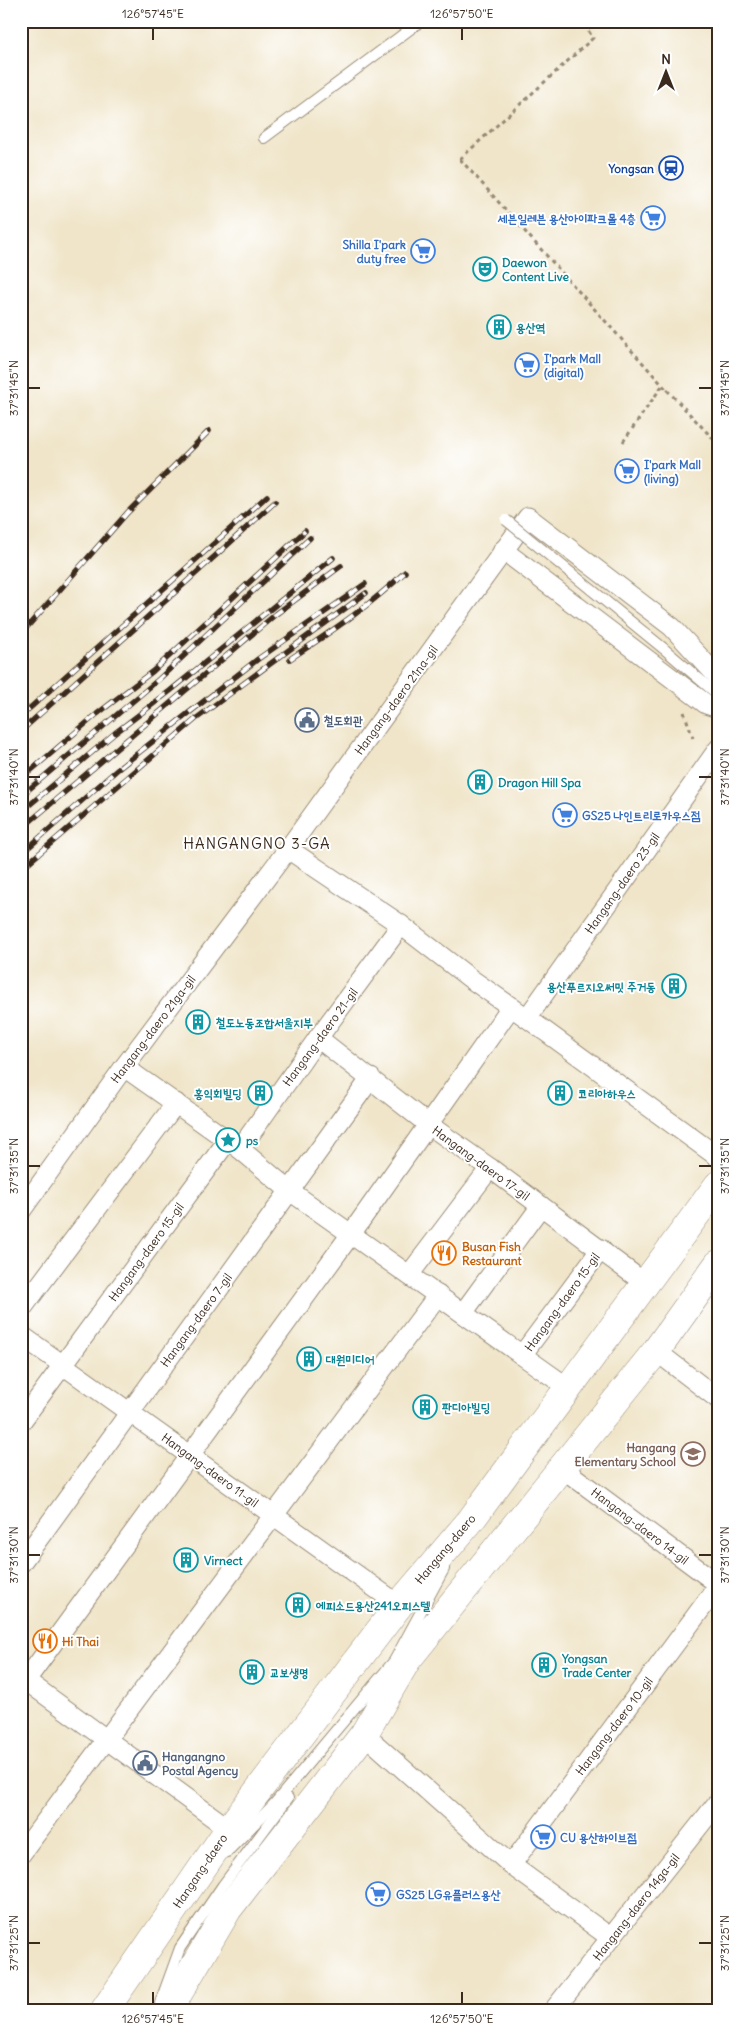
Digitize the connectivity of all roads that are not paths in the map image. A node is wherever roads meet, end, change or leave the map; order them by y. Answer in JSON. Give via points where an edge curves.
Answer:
{"nodes":[{"id":1,"x":421,"y":21,"type":"edge"},
{"id":2,"x":264,"y":138,"type":"dead end"},
{"id":3,"x":506,"y":520,"type":"dead end"},
{"id":4,"x":503,"y":550,"type":"junction"},
{"id":5,"x":718,"y":677,"type":"edge"},
{"id":6,"x":718,"y":695,"type":"edge"},
{"id":7,"x":718,"y":708,"type":"edge"},
{"id":8,"x":718,"y":749,"type":"edge"},
{"id":9,"x":288,"y":849,"type":"junction"},
{"id":10,"x":401,"y":925,"type":"junction"},
{"id":11,"x":511,"y":1007,"type":"junction"},
{"id":12,"x":527,"y":1018,"type":"junction"},
{"id":13,"x":318,"y":1038,"type":"junction"},
{"id":14,"x":124,"y":1067,"type":"junction"},
{"id":15,"x":371,"y":1078,"type":"junction"},
{"id":16,"x":176,"y":1104,"type":"junction"},
{"id":17,"x":429,"y":1125,"type":"junction"},
{"id":18,"x":234,"y":1145,"type":"junction"},
{"id":19,"x":718,"y":1157,"type":"edge"},
{"id":20,"x":490,"y":1168,"type":"junction"},
{"id":21,"x":718,"y":1185,"type":"edge"},
{"id":22,"x":290,"y":1190,"type":"junction"},
{"id":23,"x":541,"y":1206,"type":"junction"},
{"id":24,"x":21,"y":1210,"type":"edge"},
{"id":25,"x":352,"y":1234,"type":"junction"},
{"id":26,"x":601,"y":1249,"type":"junction"},
{"id":27,"x":714,"y":1272,"type":"edge"},
{"id":28,"x":409,"y":1275,"type":"junction"},
{"id":29,"x":646,"y":1284,"type":"junction"},
{"id":30,"x":438,"y":1295,"type":"junction"},
{"id":31,"x":21,"y":1310,"type":"edge"},
{"id":32,"x":463,"y":1314,"type":"junction"},
{"id":33,"x":21,"y":1335,"type":"edge"},
{"id":34,"x":656,"y":1351,"type":"junction"},
{"id":35,"x":522,"y":1356,"type":"junction"},
{"id":36,"x":64,"y":1364,"type":"junction"},
{"id":37,"x":567,"y":1387,"type":"junction"},
{"id":38,"x":718,"y":1399,"type":"edge"},
{"id":39,"x":130,"y":1412,"type":"junction"},
{"id":40,"x":21,"y":1422,"type":"edge"},
{"id":41,"x":189,"y":1455,"type":"junction"},
{"id":42,"x":562,"y":1468,"type":"junction"},
{"id":43,"x":274,"y":1515,"type":"junction"},
{"id":44,"x":471,"y":1520,"type":"junction"},
{"id":45,"x":21,"y":1563,"type":"edge"},
{"id":46,"x":718,"y":1585,"type":"edge"},
{"id":47,"x":399,"y":1605,"type":"junction"},
{"id":48,"x":407,"y":1660,"type":"junction"},
{"id":49,"x":23,"y":1682,"type":"edge"},
{"id":50,"x":364,"y":1734,"type":"junction"},
{"id":51,"x":106,"y":1738,"type":"junction"},
{"id":52,"x":718,"y":1802,"type":"edge"},
{"id":53,"x":229,"y":1829,"type":"junction"},
{"id":54,"x":21,"y":1854,"type":"edge"},
{"id":55,"x":511,"y":1865,"type":"junction"},
{"id":56,"x":184,"y":1896,"type":"junction"},
{"id":57,"x":611,"y":1938,"type":"junction"},
{"id":58,"x":104,"y":2011,"type":"edge"},
{"id":59,"x":157,"y":2011,"type":"edge"},
{"id":60,"x":168,"y":2011,"type":"edge"},
{"id":61,"x":553,"y":2011,"type":"edge"}],
"edges":[{"from":1,"to":2,"type":"lane"},
{"from":3,"to":6,"type":"lane","bridge":true},
{"from":4,"to":5,"type":"street","name":"Hangang-daero 21na-gil","via":[[528,517],[672,627]]},
{"from":4,"to":7,"type":"street","via":[[706,704]]},
{"from":4,"to":9,"type":"street","name":"Hangang-daero 21na-gil"},
{"from":8,"to":12,"type":"street","name":"Hangang-daero 23-gil"},
{"from":9,"to":10,"type":"street"},
{"from":9,"to":14,"type":"street","name":"Hangang-daero 21ga-gil"},
{"from":10,"to":11,"type":"street"},
{"from":10,"to":13,"type":"street","name":"Hangang-daero 21-gil"},
{"from":11,"to":12,"type":"street"},
{"from":11,"to":17,"type":"street"},
{"from":12,"to":19,"type":"street"},
{"from":13,"to":15,"type":"street","name":"Hangang-daero 17-gil"},
{"from":13,"to":18,"type":"street","name":"Hangang-daero 21-gil"},
{"from":14,"to":16,"type":"street","name":"Hangang-daero 15-gil"},
{"from":14,"to":24,"type":"street","name":"Hangang-daero 21ga-gil"},
{"from":15,"to":17,"type":"street","name":"Hangang-daero 17-gil"},
{"from":15,"to":22,"type":"street","name":"Hangang-daero 7-gil"},
{"from":16,"to":18,"type":"street","name":"Hangang-daero 15-gil"},
{"from":16,"to":31,"type":"street"},
{"from":17,"to":20,"type":"street","name":"Hangang-daero 17-gil"},
{"from":17,"to":25,"type":"street"},
{"from":18,"to":22,"type":"street","name":"Hangang-daero 15-gil"},
{"from":18,"to":36,"type":"street","name":"Hangang-daero 15-gil"},
{"from":20,"to":23,"type":"street","name":"Hangang-daero 17-gil"},
{"from":20,"to":28,"type":"street"},
{"from":21,"to":29,"type":"main road","name":"Hangang-daero"},
{"from":22,"to":25,"type":"street","name":"Hangang-daero 15-gil"},
{"from":22,"to":39,"type":"street","name":"Hangang-daero 7-gil"},
{"from":23,"to":26,"type":"street","name":"Hangang-daero 17-gil"},
{"from":23,"to":32,"type":"street"},
{"from":25,"to":28,"type":"street","name":"Hangang-daero 15-gil"},
{"from":25,"to":41,"type":"street"},
{"from":26,"to":29,"type":"street","name":"Hangang-daero 17-gil"},
{"from":26,"to":35,"type":"street","name":"Hangang-daero 15-gil"},
{"from":27,"to":34,"type":"main road"},
{"from":28,"to":30,"type":"street","name":"Hangang-daero 15-gil"},
{"from":29,"to":37,"type":"main road","name":"Hangang-daero"},
{"from":30,"to":32,"type":"street","name":"Hangang-daero 15-gil"},
{"from":30,"to":43,"type":"street"},
{"from":32,"to":35,"type":"street","name":"Hangang-daero 15-gil"},
{"from":33,"to":36,"type":"street","name":"Hangang-daero 11-gil"},
{"from":34,"to":38,"type":"street"},
{"from":34,"to":42,"type":"main road"},
{"from":35,"to":37,"type":"street","name":"Hangang-daero 15-gil"},
{"from":36,"to":39,"type":"street","name":"Hangang-daero 11-gil"},
{"from":36,"to":40,"type":"street"},
{"from":37,"to":44,"type":"main road","name":"Hangang-daero"},
{"from":39,"to":41,"type":"street","name":"Hangang-daero 11-gil"},
{"from":39,"to":45,"type":"street","name":"Hangang-daero 7-gil"},
{"from":41,"to":43,"type":"street","name":"Hangang-daero 11-gil"},
{"from":41,"to":49,"type":"street"},
{"from":42,"to":46,"type":"street","name":"Hangang-daero 14-gil"},
{"from":42,"to":48,"type":"main road"},
{"from":43,"to":47,"type":"street","name":"Hangang-daero 11-gil"},
{"from":43,"to":51,"type":"street"},
{"from":44,"to":47,"type":"main road","name":"Hangang-daero"},
{"from":44,"to":56,"type":"lane","via":[[394,1661],[276,1803]]},
{"from":46,"to":55,"type":"street","name":"Hangang-daero 10-gil"},
{"from":47,"to":53,"type":"main road","name":"Hangang-daero"},
{"from":48,"to":50,"type":"main road"},
{"from":48,"to":59,"type":"lane","via":[[316,1761],[223,1885],[180,1948]]},
{"from":49,"to":51,"type":"street"},
{"from":50,"to":55,"type":"street"},
{"from":50,"to":60,"type":"main road","via":[[228,1909]]},
{"from":51,"to":53,"type":"street"},
{"from":51,"to":54,"type":"street"},
{"from":52,"to":57,"type":"street","name":"Hangang-daero 14ga-gil"},
{"from":53,"to":56,"type":"main road","name":"Hangang-daero"},
{"from":55,"to":57,"type":"street"},
{"from":56,"to":58,"type":"main road","name":"Hangang-daero"},
{"from":57,"to":61,"type":"street","name":"Hangang-daero 14ga-gil"}]}
